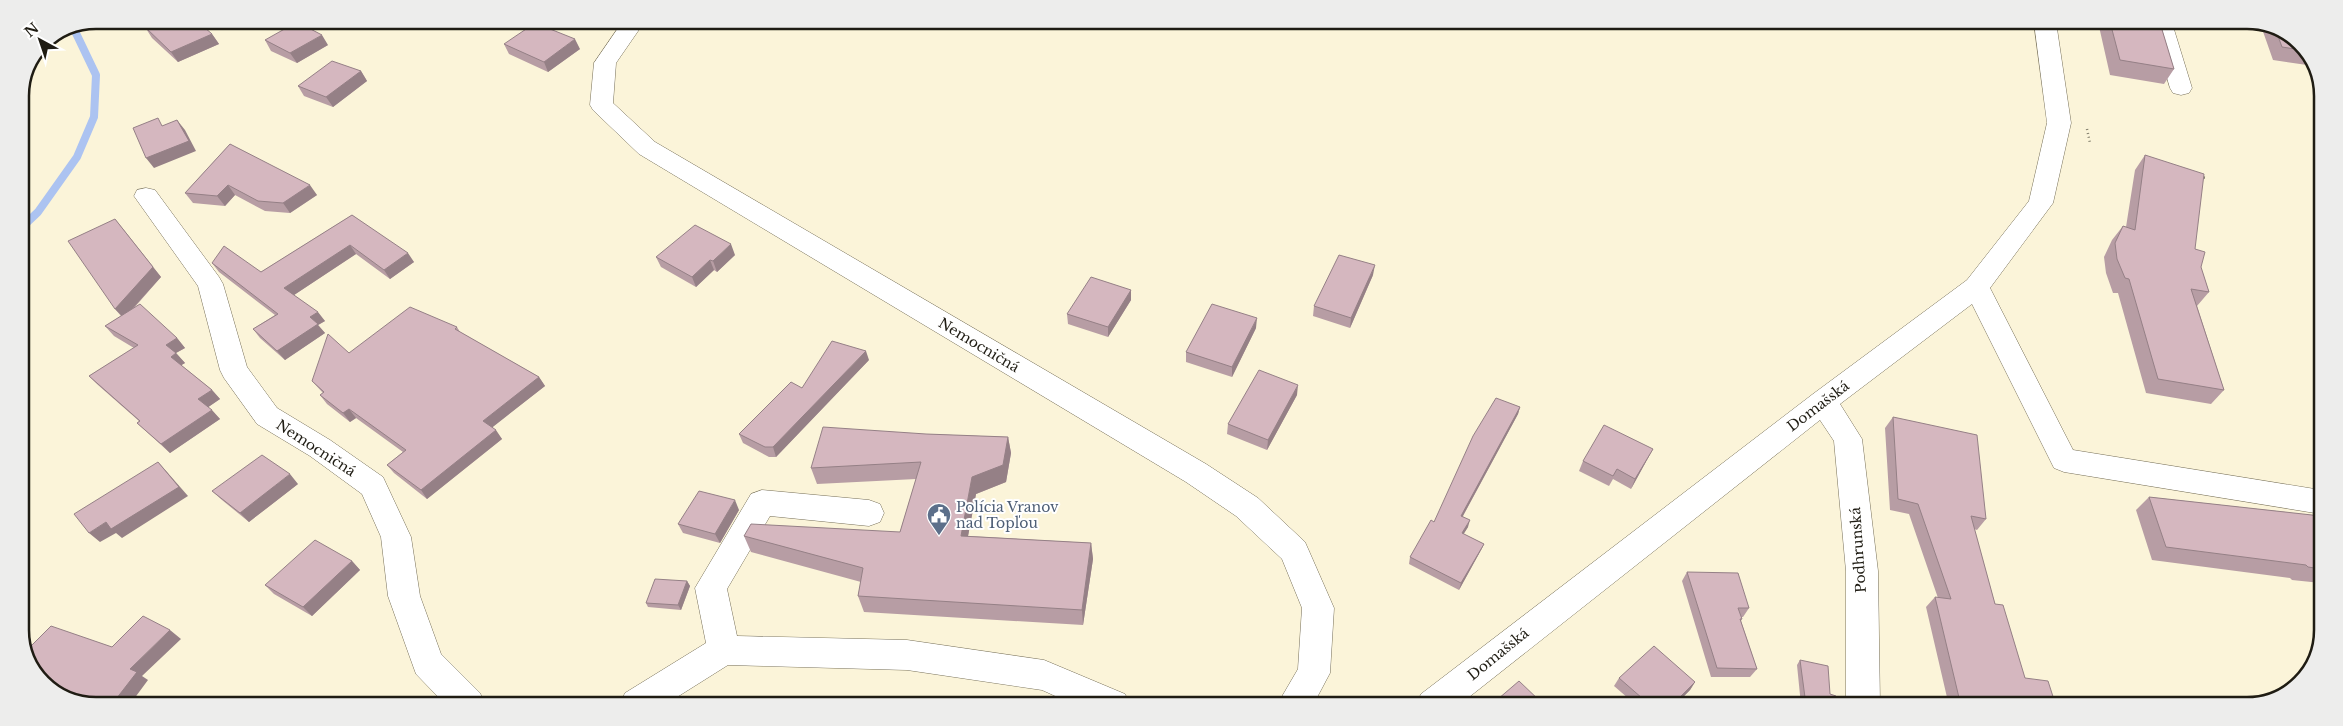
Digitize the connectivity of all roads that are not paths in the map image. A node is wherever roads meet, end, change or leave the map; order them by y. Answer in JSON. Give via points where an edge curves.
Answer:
{"nodes":[{"id":1,"x":629,"y":29,"type":"edge"},
{"id":2,"x":2046,"y":29,"type":"edge"},
{"id":3,"x":2163,"y":29,"type":"edge"},
{"id":4,"x":2181,"y":88,"type":"dead end"},
{"id":5,"x":146,"y":196,"type":"dead end"},
{"id":6,"x":1976,"y":287,"type":"junction"},
{"id":7,"x":1823,"y":402,"type":"junction"},
{"id":8,"x":2314,"y":501,"type":"edge"},
{"id":9,"x":869,"y":513,"type":"dead end"},
{"id":10,"x":724,"y":650,"type":"junction"},
{"id":11,"x":461,"y":697,"type":"edge"},
{"id":12,"x":648,"y":697,"type":"edge"},
{"id":13,"x":1095,"y":697,"type":"edge"},
{"id":14,"x":1299,"y":697,"type":"edge"},
{"id":15,"x":1443,"y":697,"type":"edge"},
{"id":16,"x":1863,"y":697,"type":"edge"}],
"edges":[{"from":1,"to":14,"type":"street","name":"Nemocničná","via":[[606,63],[601,105],[647,148],[1196,473],[1247,506],[1294,552],[1318,608],[1314,673]]},
{"from":2,"to":6,"type":"street","name":"Domašská","via":[[2059,123],[2040,203]]},
{"from":3,"to":4,"type":"street"},
{"from":5,"to":11,"type":"street","name":"Nemocničná","via":[[210,284],[234,370],[267,416],[320,448],[373,486],[396,537],[404,596],[428,663]]},
{"from":6,"to":7,"type":"street","name":"Domašská"},
{"from":6,"to":8,"type":"street","via":[[2064,460]]},
{"from":7,"to":15,"type":"street","name":"Domašská"},
{"from":7,"to":16,"type":"street","name":"Podhrunská","via":[[1848,439],[1862,570]]},
{"from":9,"to":10,"type":"street","via":[[762,503],[711,588]]},
{"from":10,"to":12,"type":"street"},
{"from":10,"to":13,"type":"street","via":[[907,655],[1044,675]]}]}
